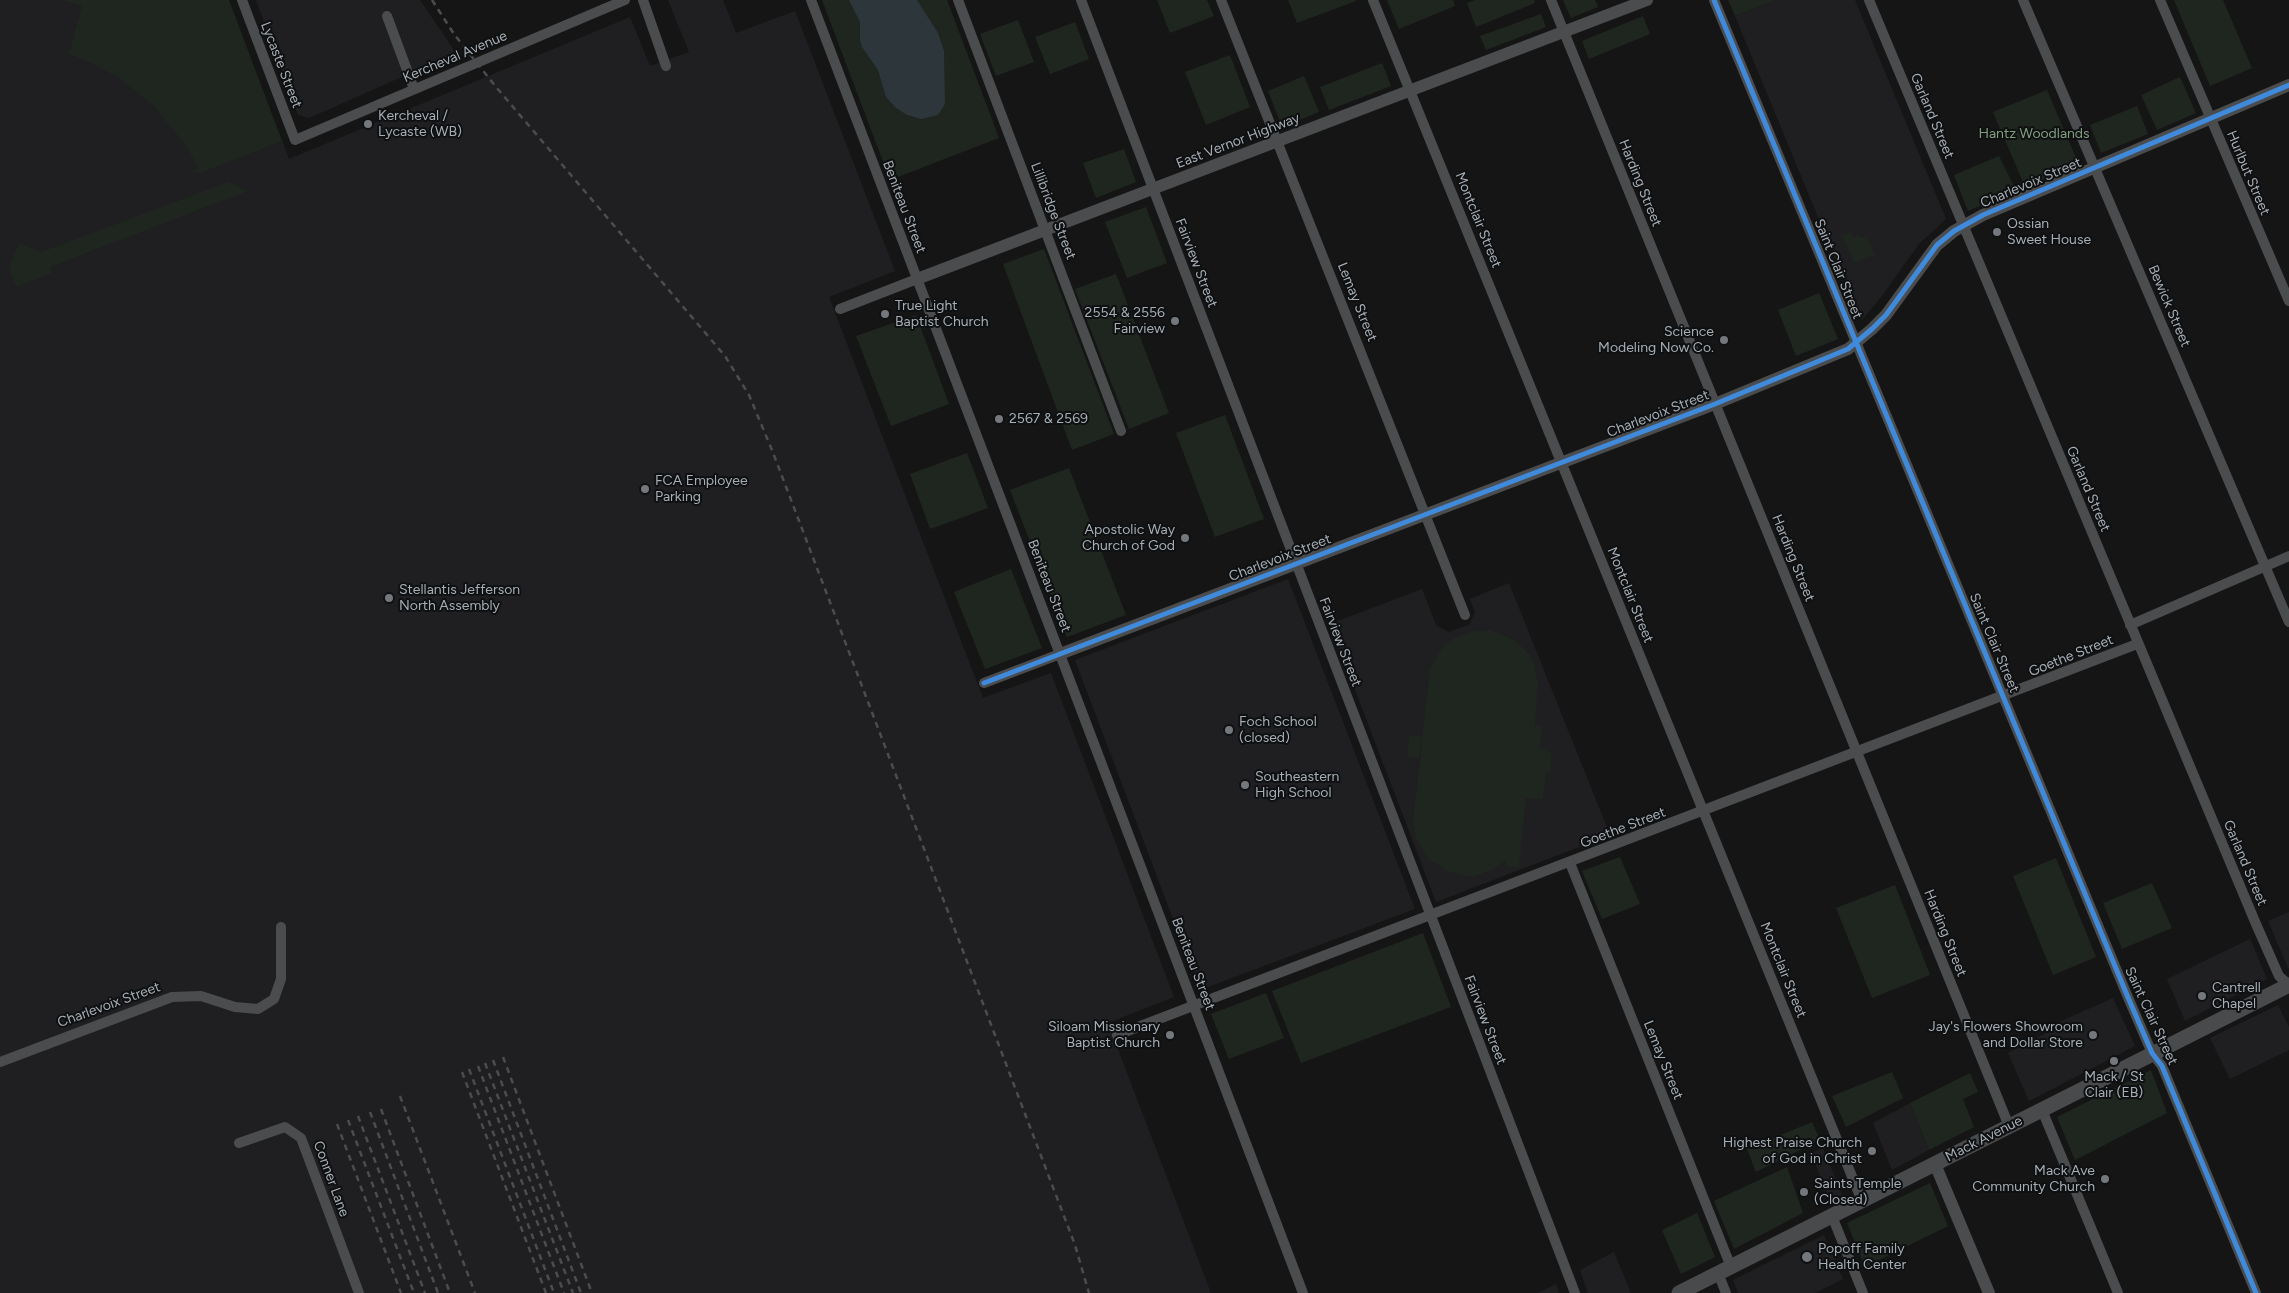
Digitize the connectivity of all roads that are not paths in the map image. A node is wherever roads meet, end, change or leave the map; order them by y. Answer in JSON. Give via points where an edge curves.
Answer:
{"nodes":[{"id":1,"x":242,"y":0,"type":"edge"},
{"id":2,"x":625,"y":0,"type":"edge"},
{"id":3,"x":643,"y":0,"type":"edge"},
{"id":4,"x":810,"y":0,"type":"edge"},
{"id":5,"x":958,"y":0,"type":"edge"},
{"id":6,"x":1081,"y":0,"type":"edge"},
{"id":7,"x":1221,"y":0,"type":"edge"},
{"id":8,"x":1373,"y":0,"type":"edge"},
{"id":9,"x":1551,"y":0,"type":"edge"},
{"id":10,"x":1647,"y":0,"type":"edge"},
{"id":11,"x":1714,"y":0,"type":"edge"},
{"id":12,"x":1869,"y":0,"type":"edge"},
{"id":13,"x":2023,"y":0,"type":"edge"},
{"id":14,"x":2160,"y":0,"type":"edge"},
{"id":15,"x":387,"y":16,"type":"dead end"},
{"id":16,"x":1564,"y":33,"type":"junction"},
{"id":17,"x":666,"y":66,"type":"dead end"},
{"id":18,"x":2289,"y":85,"type":"edge"},
{"id":19,"x":414,"y":89,"type":"junction"},
{"id":20,"x":1410,"y":91,"type":"junction"},
{"id":21,"x":2210,"y":119,"type":"junction"},
{"id":22,"x":295,"y":140,"type":"joint"},
{"id":23,"x":1277,"y":142,"type":"junction"},
{"id":24,"x":2095,"y":168,"type":"junction"},
{"id":25,"x":1154,"y":189,"type":"junction"},
{"id":26,"x":1964,"y":225,"type":"junction"},
{"id":27,"x":1046,"y":230,"type":"junction"},
{"id":28,"x":917,"y":280,"type":"junction"},
{"id":29,"x":2289,"y":301,"type":"edge"},
{"id":30,"x":840,"y":309,"type":"dead end"},
{"id":31,"x":1857,"y":342,"type":"junction"},
{"id":32,"x":1715,"y":404,"type":"junction"},
{"id":33,"x":1121,"y":431,"type":"dead end"},
{"id":34,"x":1562,"y":463,"type":"junction"},
{"id":35,"x":1426,"y":515,"type":"junction"},
{"id":36,"x":2289,"y":556,"type":"edge"},
{"id":37,"x":1296,"y":564,"type":"junction"},
{"id":38,"x":2265,"y":567,"type":"junction"},
{"id":39,"x":1465,"y":615,"type":"dead end"},
{"id":40,"x":2289,"y":622,"type":"edge"},
{"id":41,"x":2130,"y":625,"type":"junction"},
{"id":42,"x":2137,"y":644,"type":"junction"},
{"id":43,"x":1060,"y":654,"type":"junction"},
{"id":44,"x":984,"y":683,"type":"dead end"},
{"id":45,"x":2004,"y":696,"type":"junction"},
{"id":46,"x":1857,"y":753,"type":"junction"},
{"id":47,"x":1704,"y":812,"type":"junction"},
{"id":48,"x":1570,"y":863,"type":"junction"},
{"id":49,"x":1430,"y":916,"type":"junction"},
{"id":50,"x":281,"y":927,"type":"dead end"},
{"id":51,"x":2289,"y":985,"type":"edge"},
{"id":52,"x":1194,"y":1006,"type":"junction"},
{"id":53,"x":1117,"y":1035,"type":"dead end"},
{"id":54,"x":2152,"y":1053,"type":"junction"},
{"id":55,"x":0,"y":1062,"type":"edge"},
{"id":56,"x":2042,"y":1110,"type":"junction"},
{"id":57,"x":2009,"y":1126,"type":"junction"},
{"id":58,"x":239,"y":1143,"type":"dead end"},
{"id":59,"x":1935,"y":1164,"type":"junction"},
{"id":60,"x":1862,"y":1201,"type":"junction"},
{"id":61,"x":1832,"y":1216,"type":"junction"},
{"id":62,"x":1725,"y":1270,"type":"junction"},
{"id":63,"x":359,"y":1293,"type":"edge"},
{"id":64,"x":1304,"y":1293,"type":"edge"},
{"id":65,"x":1575,"y":1293,"type":"edge"},
{"id":66,"x":1679,"y":1293,"type":"edge"},
{"id":67,"x":1726,"y":1293,"type":"edge"},
{"id":68,"x":1863,"y":1293,"type":"edge"},
{"id":69,"x":1989,"y":1293,"type":"edge"},
{"id":70,"x":2118,"y":1293,"type":"edge"},
{"id":71,"x":2256,"y":1293,"type":"edge"}],
"edges":[{"from":1,"to":22,"type":"street","name":"Lycaste Street"},
{"from":2,"to":19,"type":"street","name":"Kercheval Avenue"},
{"from":3,"to":17,"type":"street"},
{"from":4,"to":28,"type":"street","name":"Beniteau Street"},
{"from":5,"to":27,"type":"street","name":"Lillibridge Street"},
{"from":6,"to":25,"type":"street","name":"Fairview Street"},
{"from":7,"to":23,"type":"street","name":"Lemay Street"},
{"from":8,"to":20,"type":"street","name":"Montclair Street"},
{"from":9,"to":16,"type":"street","name":"Harding Street"},
{"from":10,"to":16,"type":"street","name":"East Vernor Highway"},
{"from":11,"to":31,"type":"street","name":"Saint Clair Street"},
{"from":12,"to":26,"type":"street","name":"Garland Street"},
{"from":13,"to":24,"type":"street","name":"Bewick Street"},
{"from":14,"to":21,"type":"street","name":"Hurlbut Street"},
{"from":15,"to":19,"type":"street"},
{"from":16,"to":20,"type":"street","name":"East Vernor Highway"},
{"from":16,"to":32,"type":"street","name":"Harding Street"},
{"from":18,"to":21,"type":"street","name":"Charlevoix Street"},
{"from":19,"to":22,"type":"street","name":"Kercheval Avenue"},
{"from":20,"to":23,"type":"street","name":"East Vernor Highway"},
{"from":20,"to":34,"type":"street","name":"Montclair Street"},
{"from":21,"to":24,"type":"street","name":"Charlevoix Street"},
{"from":21,"to":29,"type":"street","name":"Hurlbut Street"},
{"from":23,"to":25,"type":"street","name":"East Vernor Highway"},
{"from":23,"to":35,"type":"street","name":"Lemay Street"},
{"from":24,"to":26,"type":"street","name":"Charlevoix Street"},
{"from":24,"to":38,"type":"street","name":"Bewick Street"},
{"from":25,"to":27,"type":"street","name":"East Vernor Highway"},
{"from":25,"to":37,"type":"street","name":"Fairview Street"},
{"from":26,"to":31,"type":"street","name":"Charlevoix Street","via":[[1937,245],[1886,315]]},
{"from":26,"to":41,"type":"street","name":"Garland Street"},
{"from":27,"to":28,"type":"street","name":"East Vernor Highway"},
{"from":27,"to":33,"type":"street","name":"Lillibridge Street"},
{"from":28,"to":30,"type":"street","name":"East Vernor Highway"},
{"from":28,"to":43,"type":"street","name":"Beniteau Street"},
{"from":31,"to":32,"type":"street","name":"Charlevoix Street"},
{"from":31,"to":45,"type":"street","name":"Saint Clair Street"},
{"from":32,"to":34,"type":"street","name":"Charlevoix Street"},
{"from":32,"to":46,"type":"street","name":"Harding Street"},
{"from":34,"to":35,"type":"street","name":"Charlevoix Street"},
{"from":34,"to":47,"type":"street","name":"Montclair Street"},
{"from":35,"to":37,"type":"street","name":"Charlevoix Street"},
{"from":35,"to":39,"type":"street","name":"Lemay Street"},
{"from":36,"to":38,"type":"street"},
{"from":37,"to":43,"type":"street","name":"Charlevoix Street"},
{"from":37,"to":49,"type":"street","name":"Fairview Street"},
{"from":38,"to":40,"type":"street","name":"Bewick Street"},
{"from":38,"to":41,"type":"street"},
{"from":41,"to":42,"type":"street","name":"Garland Street"},
{"from":42,"to":45,"type":"street","name":"Goethe Street"},
{"from":42,"to":51,"type":"street","name":"Garland Street","via":[[2279,976]]},
{"from":43,"to":44,"type":"street","name":"Charlevoix Street"},
{"from":43,"to":52,"type":"street","name":"Beniteau Street"},
{"from":45,"to":46,"type":"street","name":"Goethe Street"},
{"from":45,"to":54,"type":"street","name":"Saint Clair Street"},
{"from":46,"to":47,"type":"street","name":"Goethe Street"},
{"from":46,"to":57,"type":"street","name":"Harding Street"},
{"from":47,"to":48,"type":"street","name":"Goethe Street"},
{"from":47,"to":60,"type":"street","name":"Montclair Street"},
{"from":48,"to":49,"type":"street","name":"Goethe Street"},
{"from":48,"to":62,"type":"street","name":"Lemay Street"},
{"from":49,"to":52,"type":"street","name":"Goethe Street"},
{"from":49,"to":65,"type":"street","name":"Fairview Street"},
{"from":50,"to":55,"type":"street","name":"Charlevoix Street","via":[[281,979],[274,999],[258,1010],[235,1007],[201,996],[172,997]]},
{"from":51,"to":54,"type":"main road","name":"Mack Avenue"},
{"from":52,"to":53,"type":"street","name":"Goethe Street"},
{"from":52,"to":64,"type":"street","name":"Beniteau Street"},
{"from":54,"to":56,"type":"main road","name":"Mack Avenue"},
{"from":54,"to":71,"type":"street","name":"Saint Clair Street","via":[[2162,1066]]},
{"from":56,"to":57,"type":"main road","name":"Mack Avenue"},
{"from":56,"to":70,"type":"street"},
{"from":57,"to":59,"type":"main road","name":"Mack Avenue"},
{"from":58,"to":63,"type":"street","name":"Conner Lane","via":[[285,1127],[301,1138]]},
{"from":59,"to":60,"type":"main road","name":"Mack Avenue"},
{"from":59,"to":69,"type":"street"},
{"from":60,"to":61,"type":"main road","name":"Mack Avenue"},
{"from":61,"to":62,"type":"main road","name":"Mack Avenue"},
{"from":61,"to":68,"type":"street"},
{"from":62,"to":66,"type":"main road","name":"Mack Avenue"},
{"from":62,"to":67,"type":"street","name":"Lemay Street"}]}
